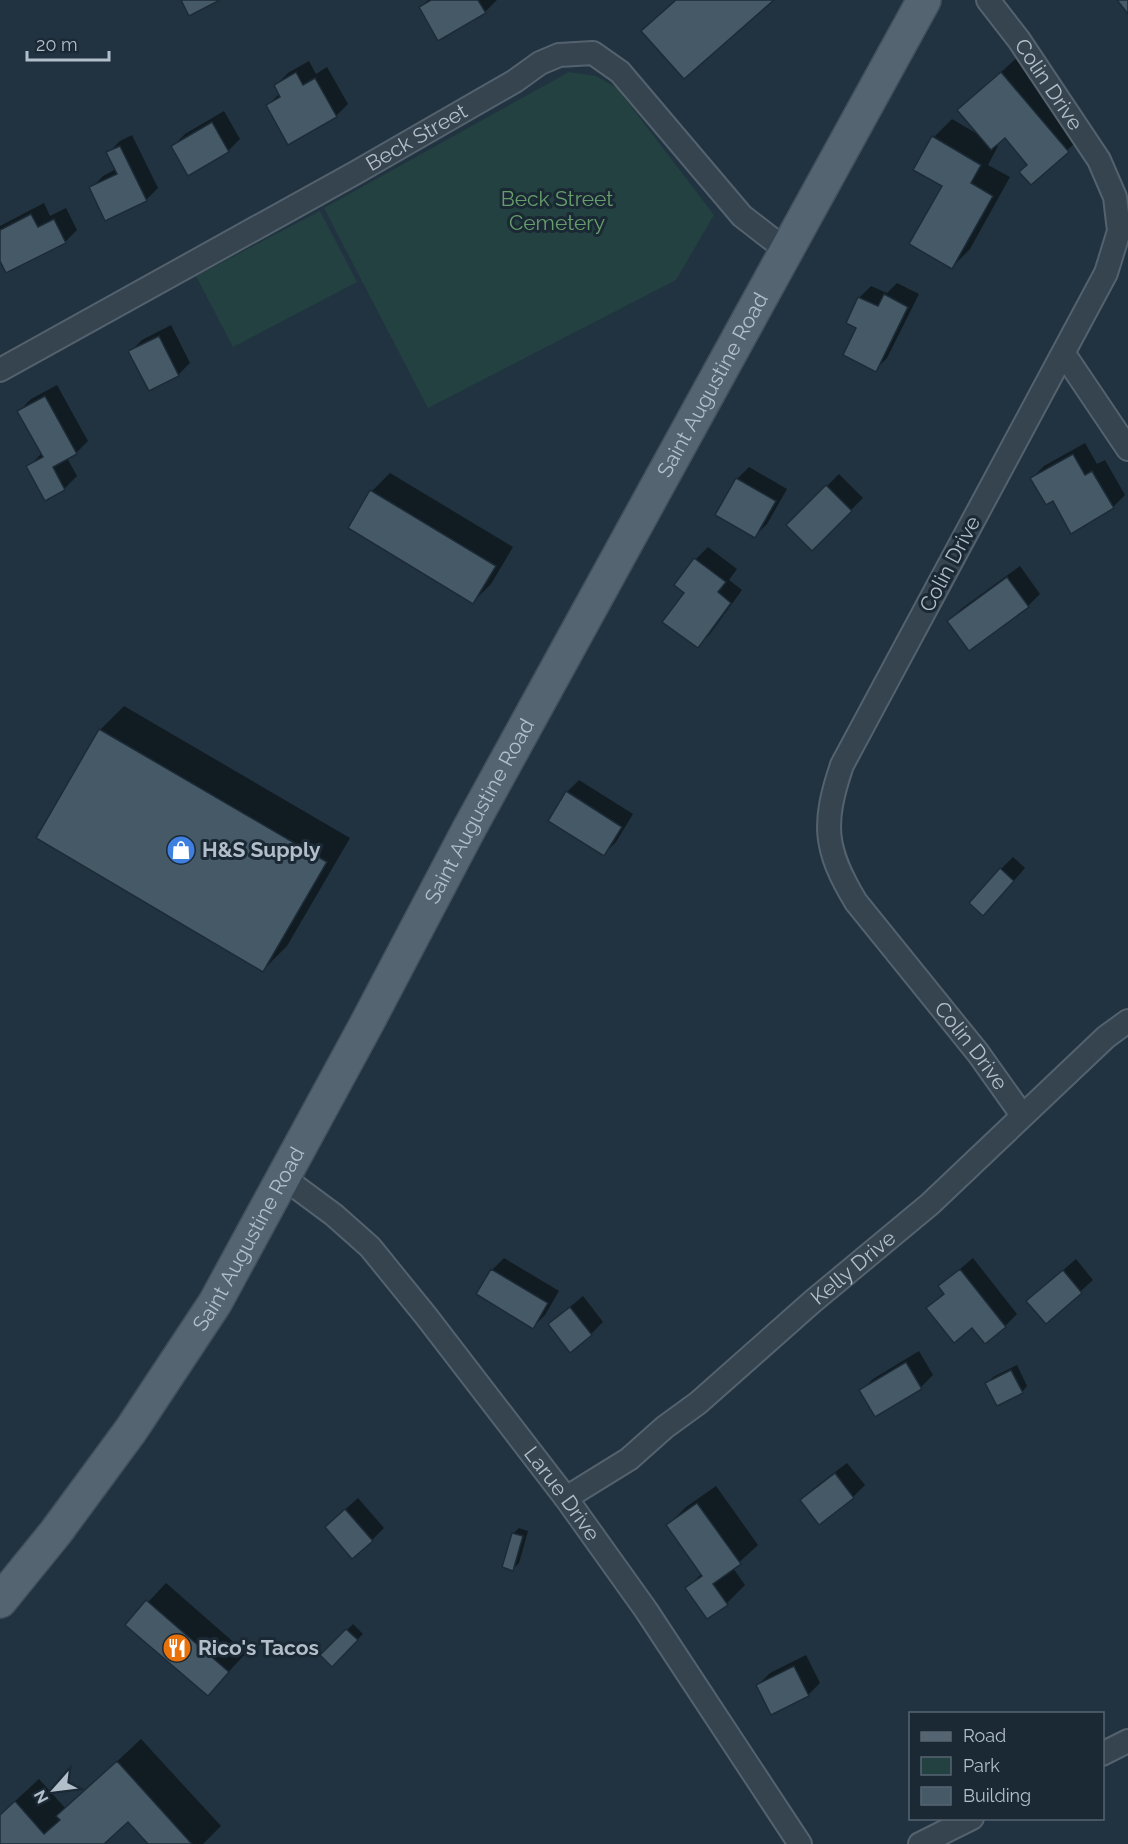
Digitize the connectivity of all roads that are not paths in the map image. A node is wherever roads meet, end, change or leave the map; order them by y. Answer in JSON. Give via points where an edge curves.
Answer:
{"nodes":[{"id":1,"x":924,"y":0,"type":"edge"},
{"id":2,"x":988,"y":0,"type":"edge"},
{"id":3,"x":786,"y":250,"type":"junction"},
{"id":4,"x":1064,"y":354,"type":"junction"},
{"id":5,"x":0,"y":370,"type":"edge"},
{"id":6,"x":1128,"y":449,"type":"edge"},
{"id":7,"x":1128,"y":1021,"type":"edge"},
{"id":8,"x":1022,"y":1115,"type":"junction"},
{"id":9,"x":284,"y":1178,"type":"junction"},
{"id":10,"x":566,"y":1498,"type":"junction"},
{"id":11,"x":0,"y":1601,"type":"edge"},
{"id":12,"x":1128,"y":1742,"type":"edge"},
{"id":13,"x":1104,"y":1753,"type":"edge"},
{"id":14,"x":968,"y":1820,"type":"edge"},
{"id":15,"x":800,"y":1844,"type":"edge"},
{"id":16,"x":920,"y":1844,"type":"edge"}],
"edges":[{"from":1,"to":3,"type":"main road","name":"Saint Augustine Road"},
{"from":2,"to":4,"type":"street","name":"Colin Drive","via":[[1099,160],[1115,197],[1119,231],[1106,273]]},
{"from":3,"to":5,"type":"street","name":"Beck Street","via":[[742,216],[620,72],[593,53],[559,55],[356,173]]},
{"from":3,"to":9,"type":"main road","name":"Saint Augustine Road","via":[[469,829]]},
{"from":4,"to":6,"type":"street"},
{"from":4,"to":8,"type":"street","name":"Colin Drive","via":[[842,765],[832,795],[829,824],[831,853],[856,902],[978,1053]]},
{"from":7,"to":8,"type":"street","name":"Kelly Drive"},
{"from":8,"to":10,"type":"street","name":"Kelly Drive","via":[[930,1204],[698,1403],[629,1459]]},
{"from":9,"to":10,"type":"street","name":"Larue Drive","via":[[370,1247]]},
{"from":9,"to":11,"type":"main road","name":"Saint Augustine Road","via":[[215,1303],[131,1430],[57,1532]]},
{"from":10,"to":15,"type":"street","name":"Larue Drive","via":[[646,1610]]},
{"from":12,"to":13,"type":"street"},
{"from":14,"to":16,"type":"street"}]}
